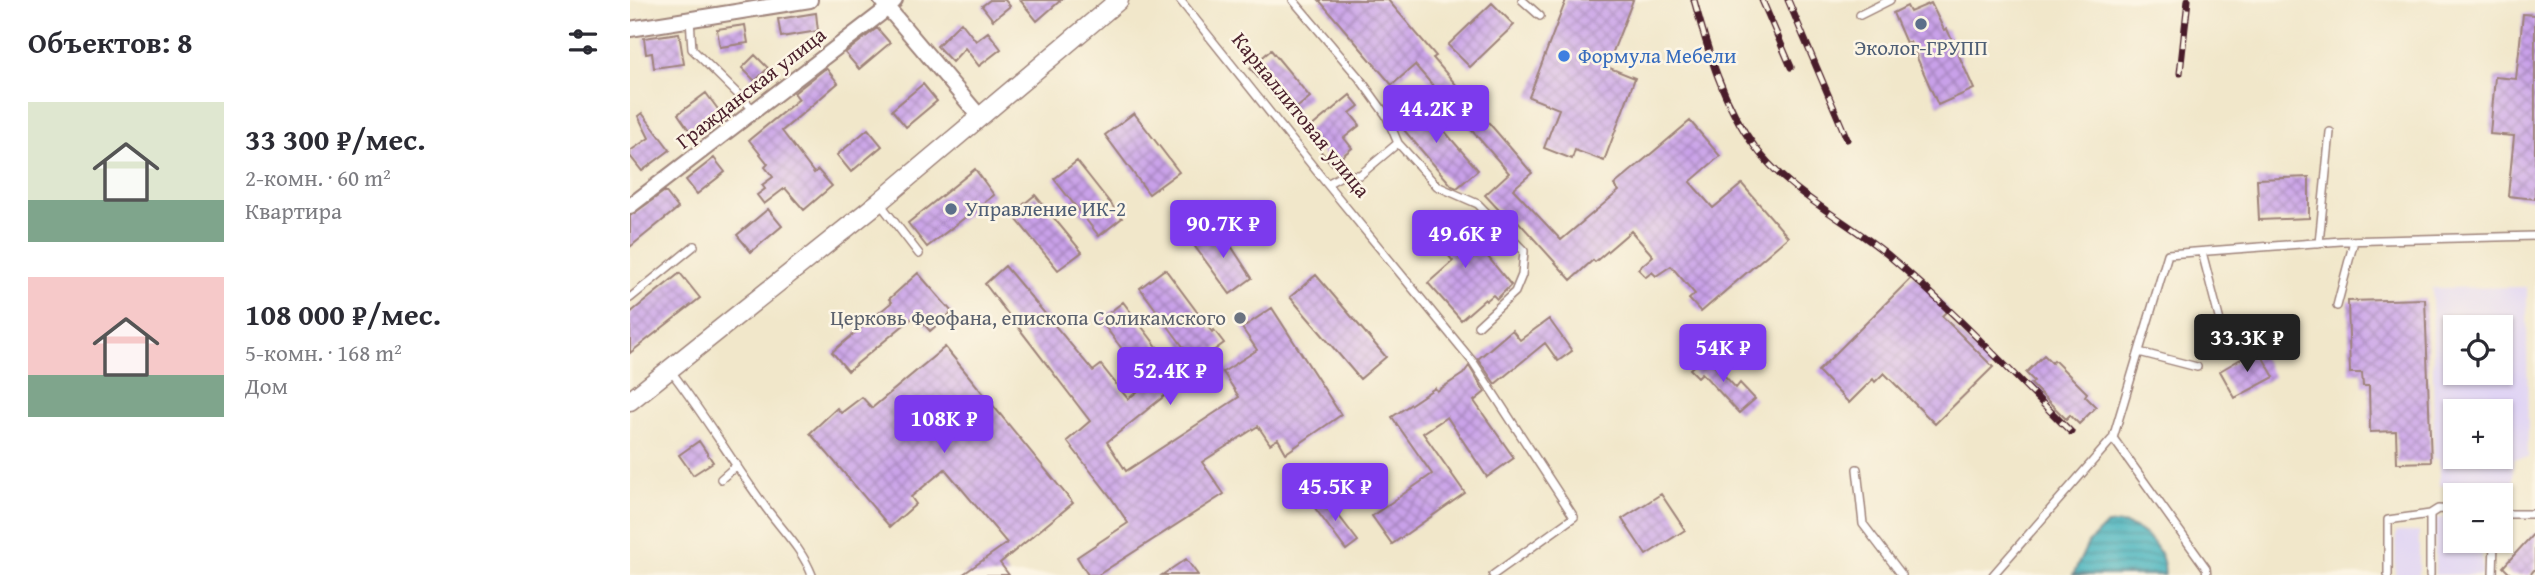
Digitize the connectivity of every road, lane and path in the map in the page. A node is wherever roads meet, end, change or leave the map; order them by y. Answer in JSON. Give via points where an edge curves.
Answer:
{"nodes":[{"id":1,"x":808,"y":0,"type":"edge"},
{"id":2,"x":1119,"y":0,"type":"edge"},
{"id":3,"x":1180,"y":0,"type":"edge"},
{"id":4,"x":1293,"y":0,"type":"edge"},
{"id":5,"x":1522,"y":0,"type":"edge"},
{"id":6,"x":1890,"y":0,"type":"edge"},
{"id":7,"x":888,"y":3,"type":"edge"},
{"id":8,"x":1860,"y":15,"type":"dead end"},
{"id":9,"x":1540,"y":16,"type":"dead end"},
{"id":10,"x":690,"y":19,"type":"junction"},
{"id":11,"x":630,"y":29,"type":"edge"},
{"id":12,"x":756,"y":112,"type":"junction"},
{"id":13,"x":981,"y":118,"type":"junction"},
{"id":14,"x":2330,"y":132,"type":"dead end"},
{"id":15,"x":1398,"y":143,"type":"junction"},
{"id":16,"x":1327,"y":184,"type":"junction"},
{"id":17,"x":879,"y":202,"type":"junction"},
{"id":18,"x":630,"y":206,"type":"edge"},
{"id":19,"x":2535,"y":236,"type":"edge"},
{"id":20,"x":2354,"y":241,"type":"junction"},
{"id":21,"x":2319,"y":243,"type":"junction"},
{"id":22,"x":694,"y":246,"type":"dead end"},
{"id":23,"x":2202,"y":252,"type":"junction"},
{"id":24,"x":919,"y":254,"type":"dead end"},
{"id":25,"x":630,"y":298,"type":"edge"},
{"id":26,"x":2337,"y":306,"type":"dead end"},
{"id":27,"x":1478,"y":326,"type":"dead end"},
{"id":28,"x":2224,"y":337,"type":"dead end"},
{"id":29,"x":2139,"y":352,"type":"junction"},
{"id":30,"x":2197,"y":367,"type":"dead end"},
{"id":31,"x":670,"y":369,"type":"junction"},
{"id":32,"x":630,"y":401,"type":"edge"},
{"id":33,"x":2113,"y":438,"type":"junction"},
{"id":34,"x":737,"y":465,"type":"junction"},
{"id":35,"x":1857,"y":469,"type":"dead end"},
{"id":36,"x":721,"y":479,"type":"dead end"},
{"id":37,"x":2443,"y":509,"type":"edge"},
{"id":38,"x":2513,"y":513,"type":"edge"},
{"id":39,"x":2430,"y":514,"type":"junction"},
{"id":40,"x":2535,"y":514,"type":"edge"},
{"id":41,"x":2494,"y":553,"type":"edge"},
{"id":42,"x":812,"y":575,"type":"edge"},
{"id":43,"x":1493,"y":575,"type":"edge"},
{"id":44,"x":1902,"y":575,"type":"edge"},
{"id":45,"x":1993,"y":575,"type":"edge"},
{"id":46,"x":2207,"y":575,"type":"edge"},
{"id":47,"x":2388,"y":575,"type":"edge"},
{"id":48,"x":2430,"y":575,"type":"edge"},
{"id":49,"x":2493,"y":575,"type":"edge"}],
"edges":[{"from":1,"to":10,"type":"street"},
{"from":2,"to":13,"type":"street"},
{"from":3,"to":16,"type":"lane","name":"Карналлитовая улица"},
{"from":4,"to":15,"type":"lane","via":[[1360,79]]},
{"from":5,"to":9,"type":"lane"},
{"from":6,"to":8,"type":"lane"},
{"from":7,"to":12,"type":"street","name":"Гражданская улица"},
{"from":7,"to":13,"type":"street"},
{"from":10,"to":11,"type":"street"},
{"from":10,"to":12,"type":"lane","via":[[692,49]]},
{"from":12,"to":18,"type":"street","name":"Гражданская улица"},
{"from":13,"to":17,"type":"street"},
{"from":14,"to":21,"type":"lane"},
{"from":15,"to":16,"type":"lane","via":[[1360,175],[1343,174]]},
{"from":15,"to":27,"type":"lane","via":[[1437,186],[1478,204],[1524,251],[1515,292]]},
{"from":16,"to":43,"type":"lane","name":"Карналлитовая улица","via":[[1474,362],[1574,517]]},
{"from":17,"to":24,"type":"lane"},
{"from":17,"to":31,"type":"street"},
{"from":19,"to":20,"type":"lane"},
{"from":20,"to":21,"type":"lane"},
{"from":20,"to":26,"type":"lane"},
{"from":21,"to":23,"type":"lane"},
{"from":22,"to":25,"type":"lane"},
{"from":23,"to":28,"type":"lane"},
{"from":23,"to":29,"type":"lane","via":[[2168,254]]},
{"from":29,"to":30,"type":"lane"},
{"from":29,"to":33,"type":"lane"},
{"from":31,"to":32,"type":"street"},
{"from":31,"to":34,"type":"lane"},
{"from":33,"to":45,"type":"lane"},
{"from":33,"to":46,"type":"lane"},
{"from":34,"to":36,"type":"lane"},
{"from":34,"to":42,"type":"lane","via":[[796,544]]},
{"from":35,"to":44,"type":"lane","via":[[1863,524]]},
{"from":37,"to":39,"type":"lane"},
{"from":38,"to":40,"type":"lane"},
{"from":39,"to":47,"type":"lane","via":[[2388,520]]},
{"from":39,"to":48,"type":"lane"},
{"from":41,"to":49,"type":"lane"}]}
